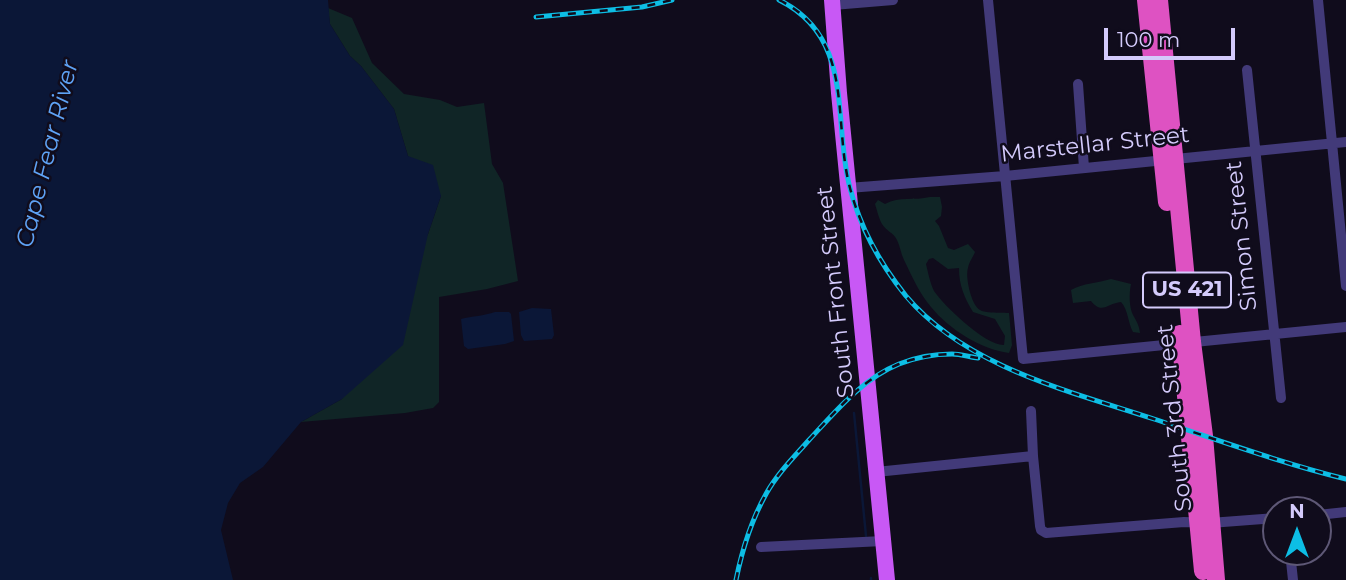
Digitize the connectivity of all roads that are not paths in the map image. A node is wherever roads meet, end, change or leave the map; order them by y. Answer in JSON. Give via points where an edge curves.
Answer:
{"nodes":[{"id":1,"x":893,"y":0,"type":"edge"},
{"id":2,"x":988,"y":0,"type":"edge"},
{"id":3,"x":1146,"y":0,"type":"edge"},
{"id":4,"x":1159,"y":0,"type":"edge"},
{"id":5,"x":1318,"y":0,"type":"edge"},
{"id":6,"x":833,"y":3,"type":"edge"},
{"id":7,"x":1247,"y":70,"type":"dead end"},
{"id":8,"x":1078,"y":84,"type":"dead end"},
{"id":9,"x":1346,"y":142,"type":"edge"},
{"id":10,"x":1333,"y":143,"type":"junction"},
{"id":11,"x":1255,"y":151,"type":"junction"},
{"id":12,"x":1168,"y":159,"type":"junction"},
{"id":13,"x":1084,"y":168,"type":"junction"},
{"id":14,"x":1005,"y":176,"type":"junction"},
{"id":15,"x":848,"y":188,"type":"junction"},
{"id":16,"x":1346,"y":286,"type":"edge"},
{"id":17,"x":1346,"y":327,"type":"edge"},
{"id":18,"x":1274,"y":334,"type":"junction"},
{"id":19,"x":1186,"y":342,"type":"junction"},
{"id":20,"x":1281,"y":398,"type":"dead end"},
{"id":21,"x":1031,"y":411,"type":"dead end"},
{"id":22,"x":1033,"y":457,"type":"junction"},
{"id":23,"x":876,"y":472,"type":"junction"},
{"id":24,"x":1262,"y":519,"type":"edge"},
{"id":25,"x":1204,"y":523,"type":"junction"},
{"id":26,"x":883,"y":541,"type":"junction"},
{"id":27,"x":761,"y":548,"type":"dead end"},
{"id":28,"x":887,"y":580,"type":"edge"},
{"id":29,"x":1204,"y":580,"type":"edge"},
{"id":30,"x":1216,"y":580,"type":"edge"}],
"edges":[{"from":1,"to":6,"type":"street"},
{"from":2,"to":14,"type":"street"},
{"from":3,"to":12,"type":"highway","name":"South 3rd Street","number":"US 421"},
{"from":4,"to":12,"type":"highway","name":"South 3rd Street","number":"US 421"},
{"from":5,"to":10,"type":"street"},
{"from":6,"to":15,"type":"main road","name":"South Front Street"},
{"from":7,"to":11,"type":"street","name":"Simon Street"},
{"from":8,"to":13,"type":"street"},
{"from":9,"to":10,"type":"street","name":"Marstellar Street"},
{"from":10,"to":11,"type":"street","name":"Marstellar Street"},
{"from":10,"to":16,"type":"street"},
{"from":11,"to":12,"type":"street","name":"Marstellar Street"},
{"from":11,"to":18,"type":"street","name":"Simon Street"},
{"from":12,"to":13,"type":"street","name":"Marstellar Street"},
{"from":12,"to":19,"type":"highway","name":"South 3rd Street","number":"US 421"},
{"from":13,"to":14,"type":"street","name":"Marstellar Street"},
{"from":14,"to":15,"type":"street","name":"Marstellar Street"},
{"from":14,"to":19,"type":"street","via":[[1023,359]]},
{"from":15,"to":23,"type":"main road","name":"South Front Street"},
{"from":17,"to":18,"type":"street"},
{"from":18,"to":19,"type":"street"},
{"from":18,"to":20,"type":"street","name":"Simon Street"},
{"from":19,"to":25,"type":"highway","name":"South 3rd Street","number":"US 421","via":[[1204,436]]},
{"from":21,"to":22,"type":"street"},
{"from":22,"to":23,"type":"street"},
{"from":22,"to":25,"type":"street","via":[[1040,526],[1046,533]]},
{"from":23,"to":26,"type":"main road","name":"South Front Street"},
{"from":24,"to":25,"type":"street"},
{"from":25,"to":29,"type":"highway","name":"South 3rd Street","number":"US 421"},
{"from":25,"to":30,"type":"highway","name":"South 3rd Street","number":"US 421"},
{"from":26,"to":27,"type":"street"},
{"from":26,"to":28,"type":"main road","name":"South Front Street"}]}
